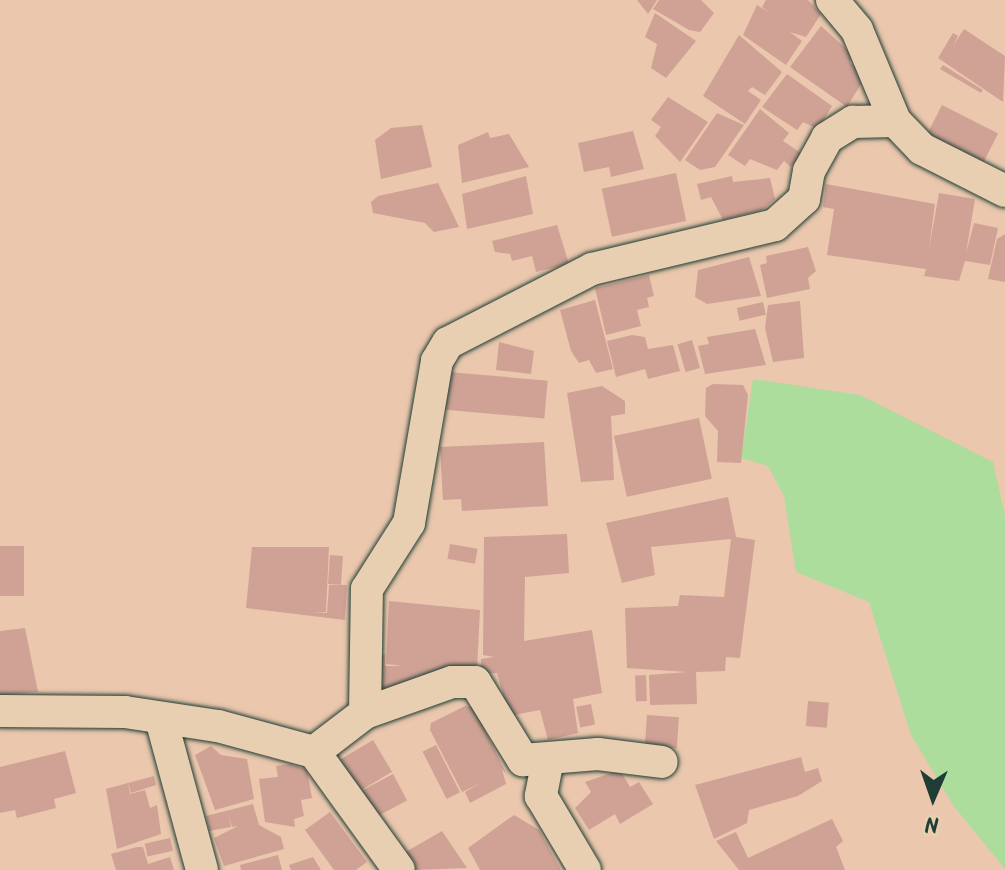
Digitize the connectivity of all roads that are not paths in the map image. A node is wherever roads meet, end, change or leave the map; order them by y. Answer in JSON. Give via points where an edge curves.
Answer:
{"nodes":[{"id":1,"x":832,"y":0,"type":"edge"},
{"id":2,"x":895,"y":121,"type":"junction"},
{"id":3,"x":1005,"y":191,"type":"edge"},
{"id":4,"x":0,"y":711,"type":"edge"},
{"id":5,"x":365,"y":713,"type":"junction"},
{"id":6,"x":161,"y":719,"type":"junction"},
{"id":7,"x":314,"y":752,"type":"junction"},
{"id":8,"x":548,"y":759,"type":"junction"},
{"id":9,"x":662,"y":762,"type":"dead end"},
{"id":10,"x":202,"y":870,"type":"edge"},
{"id":11,"x":399,"y":870,"type":"edge"},
{"id":12,"x":585,"y":870,"type":"edge"}],
"edges":[{"from":1,"to":2,"type":"street","via":[[857,30]]},
{"from":2,"to":3,"type":"street","via":[[922,149]]},
{"from":2,"to":5,"type":"street","via":[[853,122],[827,138],[809,171],[804,199],[775,225],[592,269],[448,343],[437,361],[409,523],[367,589]]},
{"from":4,"to":6,"type":"street","via":[[75,707]]},
{"from":5,"to":7,"type":"street"},
{"from":5,"to":8,"type":"street","via":[[452,682],[475,682],[523,760]]},
{"from":6,"to":7,"type":"street","via":[[218,726]]},
{"from":6,"to":10,"type":"street"},
{"from":7,"to":11,"type":"street"},
{"from":8,"to":9,"type":"street","via":[[598,754]]},
{"from":8,"to":12,"type":"street","via":[[541,796]]}]}
